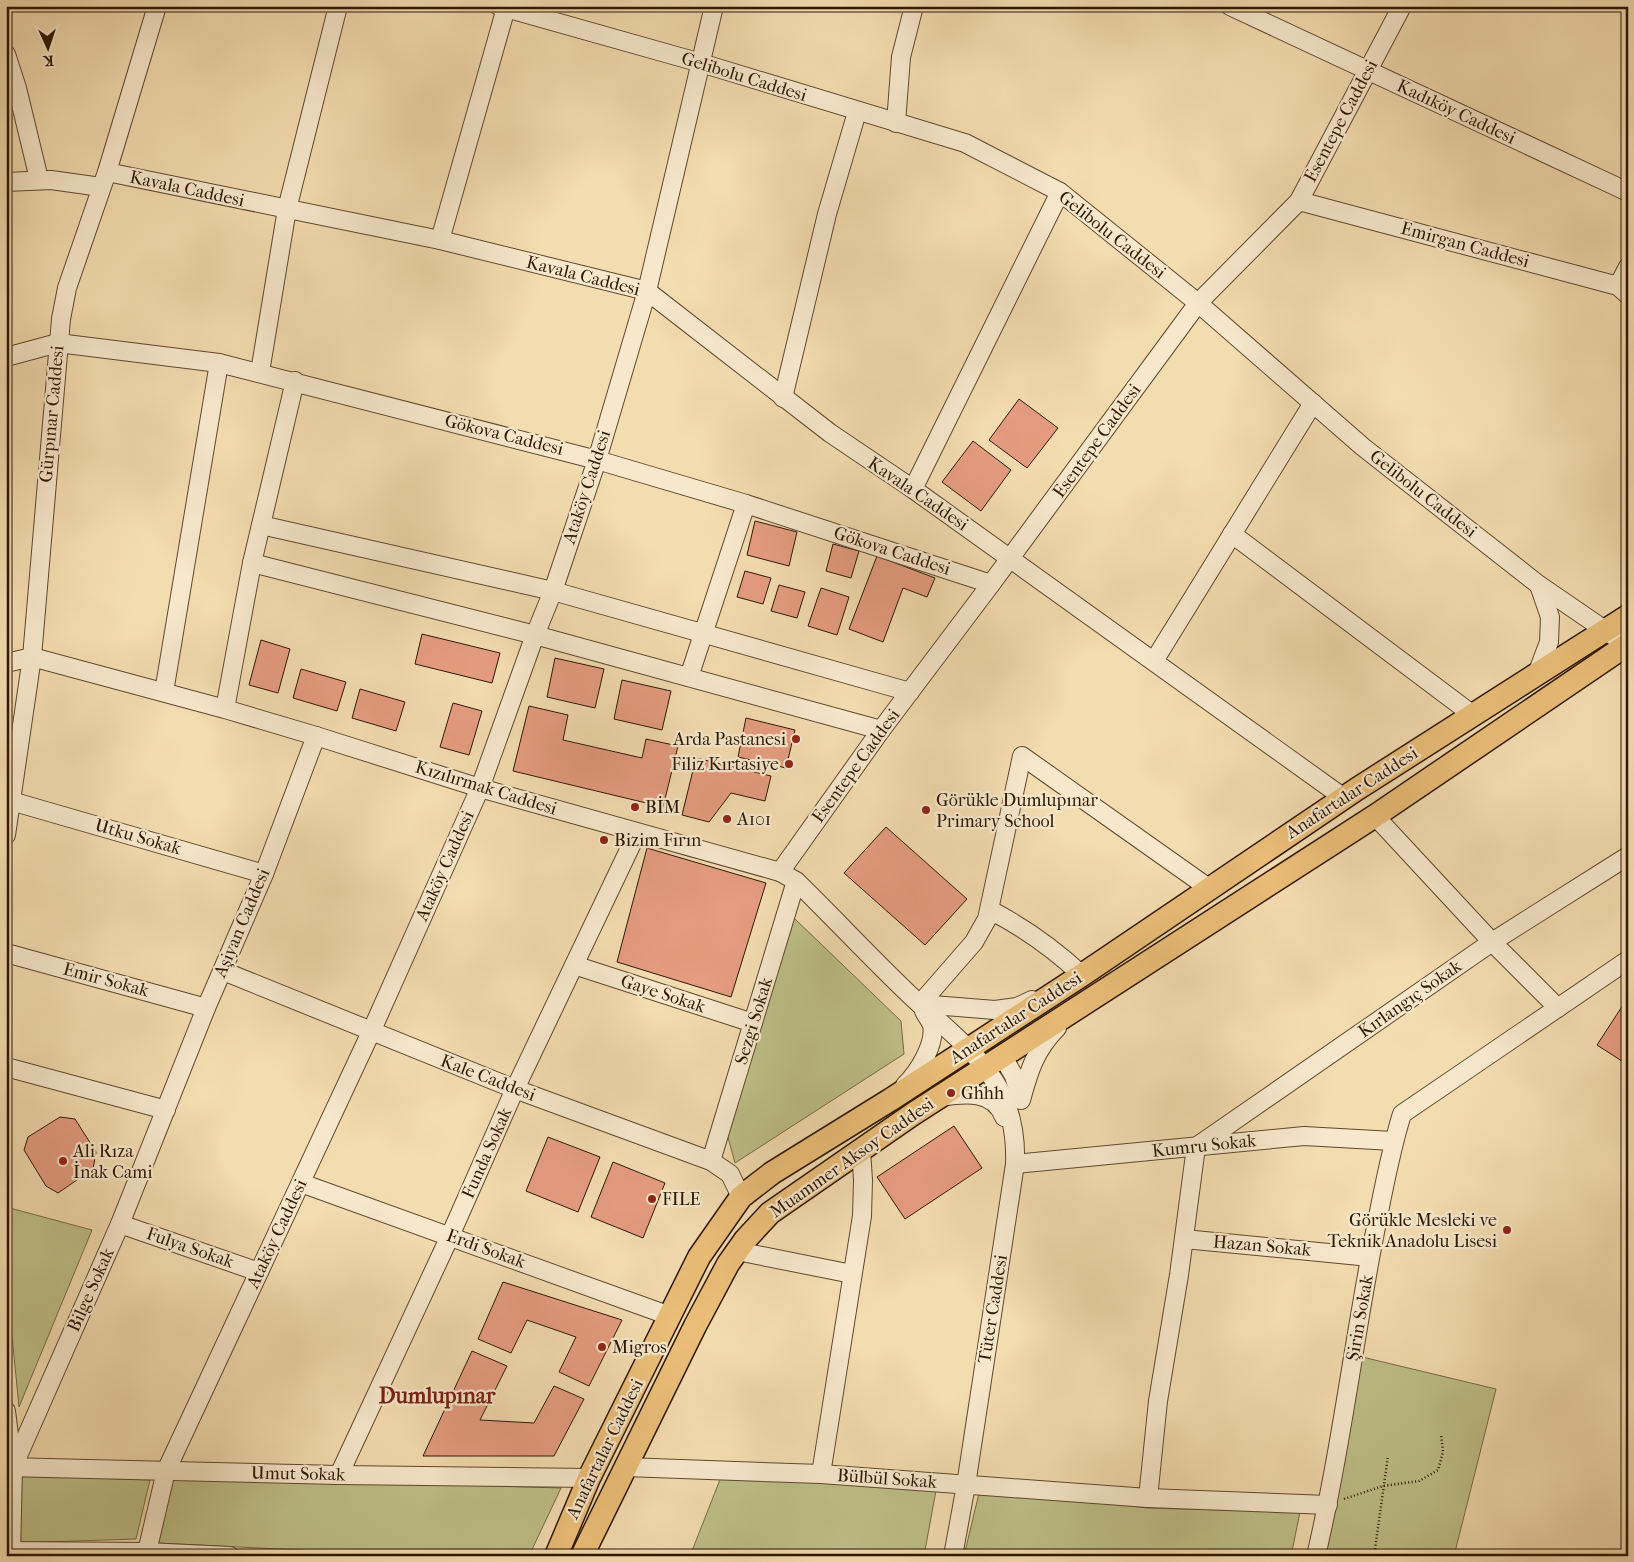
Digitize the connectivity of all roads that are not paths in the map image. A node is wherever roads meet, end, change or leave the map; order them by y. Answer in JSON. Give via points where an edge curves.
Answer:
{"nodes":[{"id":1,"x":157,"y":6,"type":"edge"},
{"id":2,"x":338,"y":6,"type":"edge"},
{"id":3,"x":714,"y":6,"type":"edge"},
{"id":4,"x":914,"y":6,"type":"edge"},
{"id":5,"x":1230,"y":6,"type":"edge"},
{"id":6,"x":1402,"y":6,"type":"edge"},
{"id":7,"x":502,"y":7,"type":"edge"},
{"id":8,"x":6,"y":54,"type":"edge"},
{"id":9,"x":701,"y":63,"type":"junction"},
{"id":10,"x":1368,"y":70,"type":"junction"},
{"id":11,"x":857,"y":112,"type":"junction"},
{"id":12,"x":896,"y":123,"type":"junction"},
{"id":13,"x":104,"y":179,"type":"junction"},
{"id":14,"x":38,"y":180,"type":"junction"},
{"id":15,"x":6,"y":182,"type":"edge"},
{"id":16,"x":1060,"y":192,"type":"junction"},
{"id":17,"x":1628,"y":192,"type":"edge"},
{"id":18,"x":1300,"y":201,"type":"junction"},
{"id":19,"x":287,"y":209,"type":"junction"},
{"id":20,"x":440,"y":240,"type":"junction"},
{"id":21,"x":1628,"y":267,"type":"edge"},
{"id":22,"x":647,"y":291,"type":"junction"},
{"id":23,"x":1623,"y":291,"type":"edge"},
{"id":24,"x":1198,"y":303,"type":"junction"},
{"id":25,"x":58,"y":343,"type":"junction"},
{"id":26,"x":6,"y":357,"type":"edge"},
{"id":27,"x":219,"y":363,"type":"junction"},
{"id":28,"x":260,"y":372,"type":"junction"},
{"id":29,"x":295,"y":381,"type":"junction"},
{"id":30,"x":783,"y":398,"type":"junction"},
{"id":31,"x":1313,"y":403,"type":"junction"},
{"id":32,"x":598,"y":460,"type":"junction"},
{"id":33,"x":913,"y":489,"type":"junction"},
{"id":34,"x":746,"y":504,"type":"junction"},
{"id":35,"x":261,"y":526,"type":"junction"},
{"id":36,"x":1232,"y":534,"type":"junction"},
{"id":37,"x":1010,"y":558,"type":"junction"},
{"id":38,"x":252,"y":563,"type":"junction"},
{"id":39,"x":991,"y":584,"type":"junction"},
{"id":40,"x":1540,"y":585,"type":"junction"},
{"id":41,"x":553,"y":590,"type":"junction"},
{"id":42,"x":1628,"y":616,"type":"edge"},
{"id":43,"x":1605,"y":630,"type":"junction"},
{"id":44,"x":703,"y":633,"type":"junction"},
{"id":45,"x":535,"y":635,"type":"junction"},
{"id":46,"x":1627,"y":645,"type":"edge"},
{"id":47,"x":32,"y":657,"type":"junction"},
{"id":48,"x":1154,"y":662,"type":"junction"},
{"id":49,"x":6,"y":663,"type":"edge"},
{"id":50,"x":1537,"y":674,"type":"junction"},
{"id":51,"x":689,"y":677,"type":"junction"},
{"id":52,"x":164,"y":692,"type":"junction"},
{"id":53,"x":910,"y":692,"type":"junction"},
{"id":54,"x":225,"y":709,"type":"junction"},
{"id":55,"x":1473,"y":715,"type":"junction"},
{"id":56,"x":881,"y":730,"type":"junction"},
{"id":57,"x":316,"y":736,"type":"junction"},
{"id":58,"x":480,"y":788,"type":"junction"},
{"id":59,"x":1344,"y":798,"type":"junction"},
{"id":60,"x":11,"y":801,"type":"junction"},
{"id":61,"x":1375,"y":816,"type":"junction"},
{"id":62,"x":637,"y":833,"type":"junction"},
{"id":63,"x":6,"y":835,"type":"edge"},
{"id":64,"x":1628,"y":856,"type":"edge"},
{"id":65,"x":780,"y":872,"type":"junction"},
{"id":66,"x":264,"y":874,"type":"junction"},
{"id":67,"x":796,"y":880,"type":"junction"},
{"id":68,"x":1210,"y":889,"type":"junction"},
{"id":69,"x":990,"y":910,"type":"junction"},
{"id":70,"x":1492,"y":942,"type":"junction"},
{"id":71,"x":6,"y":953,"type":"edge"},
{"id":72,"x":1628,"y":960,"type":"edge"},
{"id":73,"x":574,"y":966,"type":"junction"},
{"id":74,"x":222,"y":971,"type":"junction"},
{"id":75,"x":1082,"y":975,"type":"junction"},
{"id":76,"x":920,"y":1004,"type":"junction"},
{"id":77,"x":206,"y":1008,"type":"junction"},
{"id":78,"x":1558,"y":1008,"type":"junction"},
{"id":79,"x":1075,"y":1010,"type":"junction"},
{"id":80,"x":753,"y":1023,"type":"junction"},
{"id":81,"x":371,"y":1032,"type":"junction"},
{"id":82,"x":969,"y":1049,"type":"junction"},
{"id":83,"x":994,"y":1063,"type":"junction"},
{"id":84,"x":6,"y":1067,"type":"edge"},
{"id":85,"x":515,"y":1089,"type":"junction"},
{"id":86,"x":940,"y":1097,"type":"junction"},
{"id":87,"x":890,"y":1100,"type":"junction"},
{"id":88,"x":1021,"y":1100,"type":"junction"},
{"id":89,"x":166,"y":1110,"type":"junction"},
{"id":90,"x":1393,"y":1141,"type":"junction"},
{"id":91,"x":1015,"y":1145,"type":"junction"},
{"id":92,"x":1196,"y":1148,"type":"junction"},
{"id":93,"x":861,"y":1150,"type":"junction"},
{"id":94,"x":711,"y":1161,"type":"junction"},
{"id":95,"x":1015,"y":1164,"type":"junction"},
{"id":96,"x":301,"y":1183,"type":"junction"},
{"id":97,"x":741,"y":1197,"type":"junction"},
{"id":98,"x":120,"y":1224,"type":"junction"},
{"id":99,"x":450,"y":1236,"type":"junction"},
{"id":100,"x":1184,"y":1239,"type":"junction"},
{"id":101,"x":737,"y":1251,"type":"junction"},
{"id":102,"x":1370,"y":1257,"type":"junction"},
{"id":103,"x":259,"y":1272,"type":"junction"},
{"id":104,"x":852,"y":1274,"type":"junction"},
{"id":105,"x":670,"y":1316,"type":"junction"},
{"id":106,"x":6,"y":1412,"type":"edge"},
{"id":107,"x":9,"y":1467,"type":"edge"},
{"id":108,"x":625,"y":1467,"type":"junction"},
{"id":109,"x":166,"y":1471,"type":"junction"},
{"id":110,"x":821,"y":1474,"type":"junction"},
{"id":111,"x":339,"y":1475,"type":"junction"},
{"id":112,"x":589,"y":1478,"type":"junction"},
{"id":113,"x":966,"y":1485,"type":"junction"},
{"id":114,"x":1148,"y":1498,"type":"junction"},
{"id":115,"x":1328,"y":1505,"type":"junction"},
{"id":116,"x":9,"y":1553,"type":"edge"},
{"id":117,"x":146,"y":1554,"type":"edge"},
{"id":118,"x":230,"y":1556,"type":"edge"},
{"id":119,"x":556,"y":1556,"type":"edge"},
{"id":120,"x":582,"y":1556,"type":"edge"},
{"id":121,"x":953,"y":1556,"type":"edge"},
{"id":122,"x":1316,"y":1556,"type":"edge"}],
"edges":[{"from":1,"to":13,"type":"street","name":"Gürpınar Caddesi"},
{"from":2,"to":19,"type":"street"},
{"from":3,"to":9,"type":"street","name":"Ataköy Caddesi"},
{"from":4,"to":12,"type":"street","via":[[901,57]]},
{"from":5,"to":10,"type":"street","name":"Kadıköy Caddesi"},
{"from":6,"to":10,"type":"street","name":"Esentepe Caddesi"},
{"from":7,"to":9,"type":"street","name":"Gelibolu Caddesi"},
{"from":7,"to":20,"type":"street"},
{"from":8,"to":14,"type":"street"},
{"from":9,"to":11,"type":"street","name":"Gelibolu Caddesi"},
{"from":9,"to":22,"type":"street","name":"Ataköy Caddesi"},
{"from":10,"to":17,"type":"street","name":"Kadıköy Caddesi"},
{"from":10,"to":18,"type":"street","name":"Esentepe Caddesi"},
{"from":11,"to":12,"type":"street","name":"Gelibolu Caddesi"},
{"from":11,"to":30,"type":"street","via":[[827,214]]},
{"from":12,"to":16,"type":"street","name":"Gelibolu Caddesi","via":[[966,143]]},
{"from":13,"to":14,"type":"street","name":"Kavala Caddesi"},
{"from":13,"to":19,"type":"street","name":"Kavala Caddesi"},
{"from":13,"to":25,"type":"street","name":"Gürpınar Caddesi","via":[[67,288]]},
{"from":14,"to":15,"type":"street","name":"Kavala Caddesi"},
{"from":16,"to":24,"type":"street","name":"Gelibolu Caddesi"},
{"from":16,"to":33,"type":"street"},
{"from":18,"to":23,"type":"street","name":"Emirgan Caddesi"},
{"from":18,"to":24,"type":"street","name":"Esentepe Caddesi"},
{"from":19,"to":20,"type":"street","name":"Kavala Caddesi"},
{"from":19,"to":28,"type":"street"},
{"from":20,"to":22,"type":"street","name":"Kavala Caddesi"},
{"from":21,"to":23,"type":"street"},
{"from":22,"to":30,"type":"street","name":"Kavala Caddesi"},
{"from":22,"to":32,"type":"street","name":"Ataköy Caddesi"},
{"from":24,"to":31,"type":"street","name":"Gelibolu Caddesi"},
{"from":24,"to":37,"type":"street","name":"Esentepe Caddesi"},
{"from":25,"to":26,"type":"street","name":"Gökova Caddesi"},
{"from":25,"to":27,"type":"street","name":"Gökova Caddesi"},
{"from":25,"to":47,"type":"street","name":"Gürpınar Caddesi"},
{"from":27,"to":28,"type":"street","name":"Gökova Caddesi"},
{"from":27,"to":52,"type":"street"},
{"from":28,"to":29,"type":"street","name":"Gökova Caddesi"},
{"from":29,"to":32,"type":"street","name":"Gökova Caddesi"},
{"from":29,"to":35,"type":"street"},
{"from":30,"to":33,"type":"street","name":"Kavala Caddesi","via":[[837,439]]},
{"from":31,"to":36,"type":"street"},
{"from":31,"to":40,"type":"street","name":"Gelibolu Caddesi","via":[[1363,447]]},
{"from":32,"to":34,"type":"street","name":"Gökova Caddesi"},
{"from":32,"to":41,"type":"street","name":"Ataköy Caddesi"},
{"from":33,"to":37,"type":"street","name":"Kavala Caddesi"},
{"from":34,"to":39,"type":"street","name":"Gökova Caddesi"},
{"from":34,"to":44,"type":"street"},
{"from":35,"to":38,"type":"street"},
{"from":35,"to":41,"type":"street"},
{"from":36,"to":48,"type":"street"},
{"from":36,"to":55,"type":"street"},
{"from":37,"to":39,"type":"street","name":"Esentepe Caddesi"},
{"from":37,"to":48,"type":"street","name":"Kavala Caddesi"},
{"from":38,"to":45,"type":"street"},
{"from":38,"to":54,"type":"street"},
{"from":39,"to":53,"type":"street","name":"Esentepe Caddesi"},
{"from":40,"to":43,"type":"street","name":"Gelibolu Caddesi"},
{"from":40,"to":50,"type":"street","via":[[1550,617],[1549,642]]},
{"from":41,"to":44,"type":"street"},
{"from":41,"to":45,"type":"street","name":"Ataköy Caddesi"},
{"from":42,"to":43,"type":"main road","name":"Anafartalar Caddesi"},
{"from":43,"to":46,"type":"street","name":"Gelibolu Caddesi"},
{"from":43,"to":50,"type":"main road","name":"Anafartalar Caddesi"},
{"from":44,"to":51,"type":"street"},
{"from":44,"to":53,"type":"street"},
{"from":45,"to":51,"type":"street"},
{"from":45,"to":58,"type":"street","name":"Ataköy Caddesi"},
{"from":46,"to":61,"type":"main road","name":"Anafartalar Caddesi"},
{"from":47,"to":49,"type":"street","name":"Kızılırmak Caddesi"},
{"from":47,"to":52,"type":"street","name":"Kızılırmak Caddesi"},
{"from":47,"to":60,"type":"street","name":"Gürpınar Caddesi"},
{"from":48,"to":59,"type":"street","name":"Kavala Caddesi"},
{"from":50,"to":55,"type":"main road","name":"Anafartalar Caddesi"},
{"from":51,"to":56,"type":"street"},
{"from":52,"to":54,"type":"street","name":"Kızılırmak Caddesi"},
{"from":53,"to":56,"type":"street","name":"Esentepe Caddesi"},
{"from":54,"to":57,"type":"street","name":"Kızılırmak Caddesi"},
{"from":55,"to":59,"type":"main road","name":"Anafartalar Caddesi"},
{"from":56,"to":65,"type":"street","name":"Esentepe Caddesi"},
{"from":57,"to":58,"type":"street","name":"Kızılırmak Caddesi"},
{"from":57,"to":66,"type":"street","name":"Aşiyan Caddesi"},
{"from":58,"to":62,"type":"street","name":"Kızılırmak Caddesi"},
{"from":58,"to":81,"type":"street","name":"Ataköy Caddesi"},
{"from":59,"to":68,"type":"main road","name":"Anafartalar Caddesi"},
{"from":60,"to":63,"type":"street","name":"Gürpınar Caddesi"},
{"from":60,"to":66,"type":"street","name":"Utku Sokak"},
{"from":61,"to":70,"type":"street"},
{"from":61,"to":79,"type":"main road","name":"Anafartalar Caddesi"},
{"from":62,"to":65,"type":"street","name":"Kızılırmak Caddesi"},
{"from":62,"to":73,"type":"street","name":"Funda Sokak"},
{"from":64,"to":70,"type":"street","name":"Kırlangıç Sokak"},
{"from":65,"to":67,"type":"street","name":"Kızılırmak Caddesi"},
{"from":66,"to":74,"type":"street","name":"Aşiyan Caddesi"},
{"from":67,"to":76,"type":"street","name":"Kızılırmak Caddesi"},
{"from":67,"to":80,"type":"street","name":"Sezgi Sokak"},
{"from":68,"to":69,"type":"street","via":[[1022,756]]},
{"from":68,"to":75,"type":"main road","name":"Anafartalar Caddesi"},
{"from":69,"to":75,"type":"street","via":[[1041,940]]},
{"from":69,"to":76,"type":"street","via":[[979,935]]},
{"from":70,"to":78,"type":"street"},
{"from":70,"to":92,"type":"street","name":"Kırlangıç Sokak"},
{"from":71,"to":77,"type":"street","name":"Emir Sokak"},
{"from":72,"to":78,"type":"street","name":"Şirin Sokak"},
{"from":73,"to":80,"type":"street","name":"Gaye Sokak"},
{"from":73,"to":85,"type":"street","name":"Funda Sokak"},
{"from":74,"to":77,"type":"street","name":"Aşiyan Caddesi"},
{"from":74,"to":81,"type":"street","name":"Kale Caddesi"},
{"from":75,"to":76,"type":"street","via":[[1017,1007],[994,1010]]},
{"from":75,"to":82,"type":"main road","name":"Anafartalar Caddesi"},
{"from":76,"to":82,"type":"street"},
{"from":76,"to":87,"type":"street","via":[[932,1025],[924,1061],[914,1077]]},
{"from":77,"to":89,"type":"street","name":"Aşiyan Caddesi"},
{"from":78,"to":90,"type":"street","name":"Şirin Sokak","via":[[1402,1114]]},
{"from":79,"to":83,"type":"main road","name":"Anafartalar Caddesi"},
{"from":79,"to":88,"type":"street","via":[[1044,1041],[1034,1057]]},
{"from":80,"to":94,"type":"street","name":"Sezgi Sokak"},
{"from":81,"to":85,"type":"street","name":"Kale Caddesi"},
{"from":81,"to":96,"type":"street","name":"Ataköy Caddesi"},
{"from":82,"to":83,"type":"street"},
{"from":82,"to":87,"type":"main road","name":"Anafartalar Caddesi"},
{"from":83,"to":86,"type":"main road","name":"Muammer Aksoy Caddesi"},
{"from":83,"to":88,"type":"street","via":[[1014,1076]]},
{"from":83,"to":91,"type":"street","name":"Tüter Caddesi","via":[[999,1088],[1011,1117]]},
{"from":84,"to":89,"type":"street"},
{"from":85,"to":94,"type":"street","name":"Kale Caddesi"},
{"from":85,"to":99,"type":"street","name":"Funda Sokak"},
{"from":86,"to":91,"type":"street","via":[[976,1094],[991,1099],[1002,1110]]},
{"from":86,"to":93,"type":"main road","name":"Muammer Aksoy Caddesi"},
{"from":87,"to":97,"type":"main road","name":"Anafartalar Caddesi","via":[[772,1173]]},
{"from":88,"to":91,"type":"street","via":[[1022,1122]]},
{"from":89,"to":98,"type":"street","name":"Bilge Sokak"},
{"from":90,"to":92,"type":"street","name":"Kumru Sokak","via":[[1304,1136]]},
{"from":90,"to":102,"type":"street","name":"Şirin Sokak"},
{"from":91,"to":95,"type":"street","name":"Tüter Caddesi"},
{"from":92,"to":95,"type":"street","name":"Kumru Sokak"},
{"from":92,"to":100,"type":"street"},
{"from":93,"to":101,"type":"main road","name":"Muammer Aksoy Caddesi","via":[[770,1214]]},
{"from":93,"to":104,"type":"street","via":[[864,1180],[862,1216]]},
{"from":94,"to":97,"type":"street","name":"Kale Caddesi","via":[[730,1174]]},
{"from":95,"to":113,"type":"street","name":"Tüter Caddesi"},
{"from":96,"to":99,"type":"street","name":"Erdi Sokak"},
{"from":96,"to":103,"type":"street","name":"Ataköy Caddesi"},
{"from":97,"to":105,"type":"main road","name":"Anafartalar Caddesi","via":[[700,1257]]},
{"from":98,"to":103,"type":"street","name":"Fulya Sokak"},
{"from":98,"to":107,"type":"street","name":"Bilge Sokak"},
{"from":99,"to":105,"type":"street","name":"Erdi Sokak"},
{"from":99,"to":111,"type":"street","name":"Funda Sokak"},
{"from":100,"to":102,"type":"street","name":"Hazan Sokak"},
{"from":100,"to":114,"type":"street","via":[[1158,1401]]},
{"from":101,"to":104,"type":"street"},
{"from":101,"to":108,"type":"main road","name":"Muammer Aksoy Caddesi","via":[[695,1326]]},
{"from":102,"to":115,"type":"street","name":"Şirin Sokak"},
{"from":103,"to":109,"type":"street","name":"Ataköy Caddesi"},
{"from":104,"to":110,"type":"street"},
{"from":105,"to":112,"type":"main road","name":"Anafartalar Caddesi"},
{"from":106,"to":107,"type":"street"},
{"from":107,"to":109,"type":"street","name":"Umut Sokak"},
{"from":107,"to":116,"type":"street"},
{"from":108,"to":110,"type":"street","name":"Bülbül Sokak"},
{"from":108,"to":120,"type":"main road","name":"Muammer Aksoy Caddesi"},
{"from":109,"to":111,"type":"street","name":"Umut Sokak"},
{"from":109,"to":117,"type":"street","name":"Ataköy Caddesi"},
{"from":110,"to":113,"type":"street","name":"Bülbül Sokak"},
{"from":111,"to":112,"type":"street","name":"Umut Sokak"},
{"from":112,"to":119,"type":"main road","name":"Anafartalar Caddesi"},
{"from":113,"to":114,"type":"street","name":"Bülbül Sokak"},
{"from":113,"to":121,"type":"street","name":"Tüter Caddesi"},
{"from":114,"to":115,"type":"street","name":"Bülbül Sokak"},
{"from":115,"to":122,"type":"street","name":"Şirin Sokak"},
{"from":116,"to":117,"type":"street"},
{"from":117,"to":118,"type":"street"}]}
